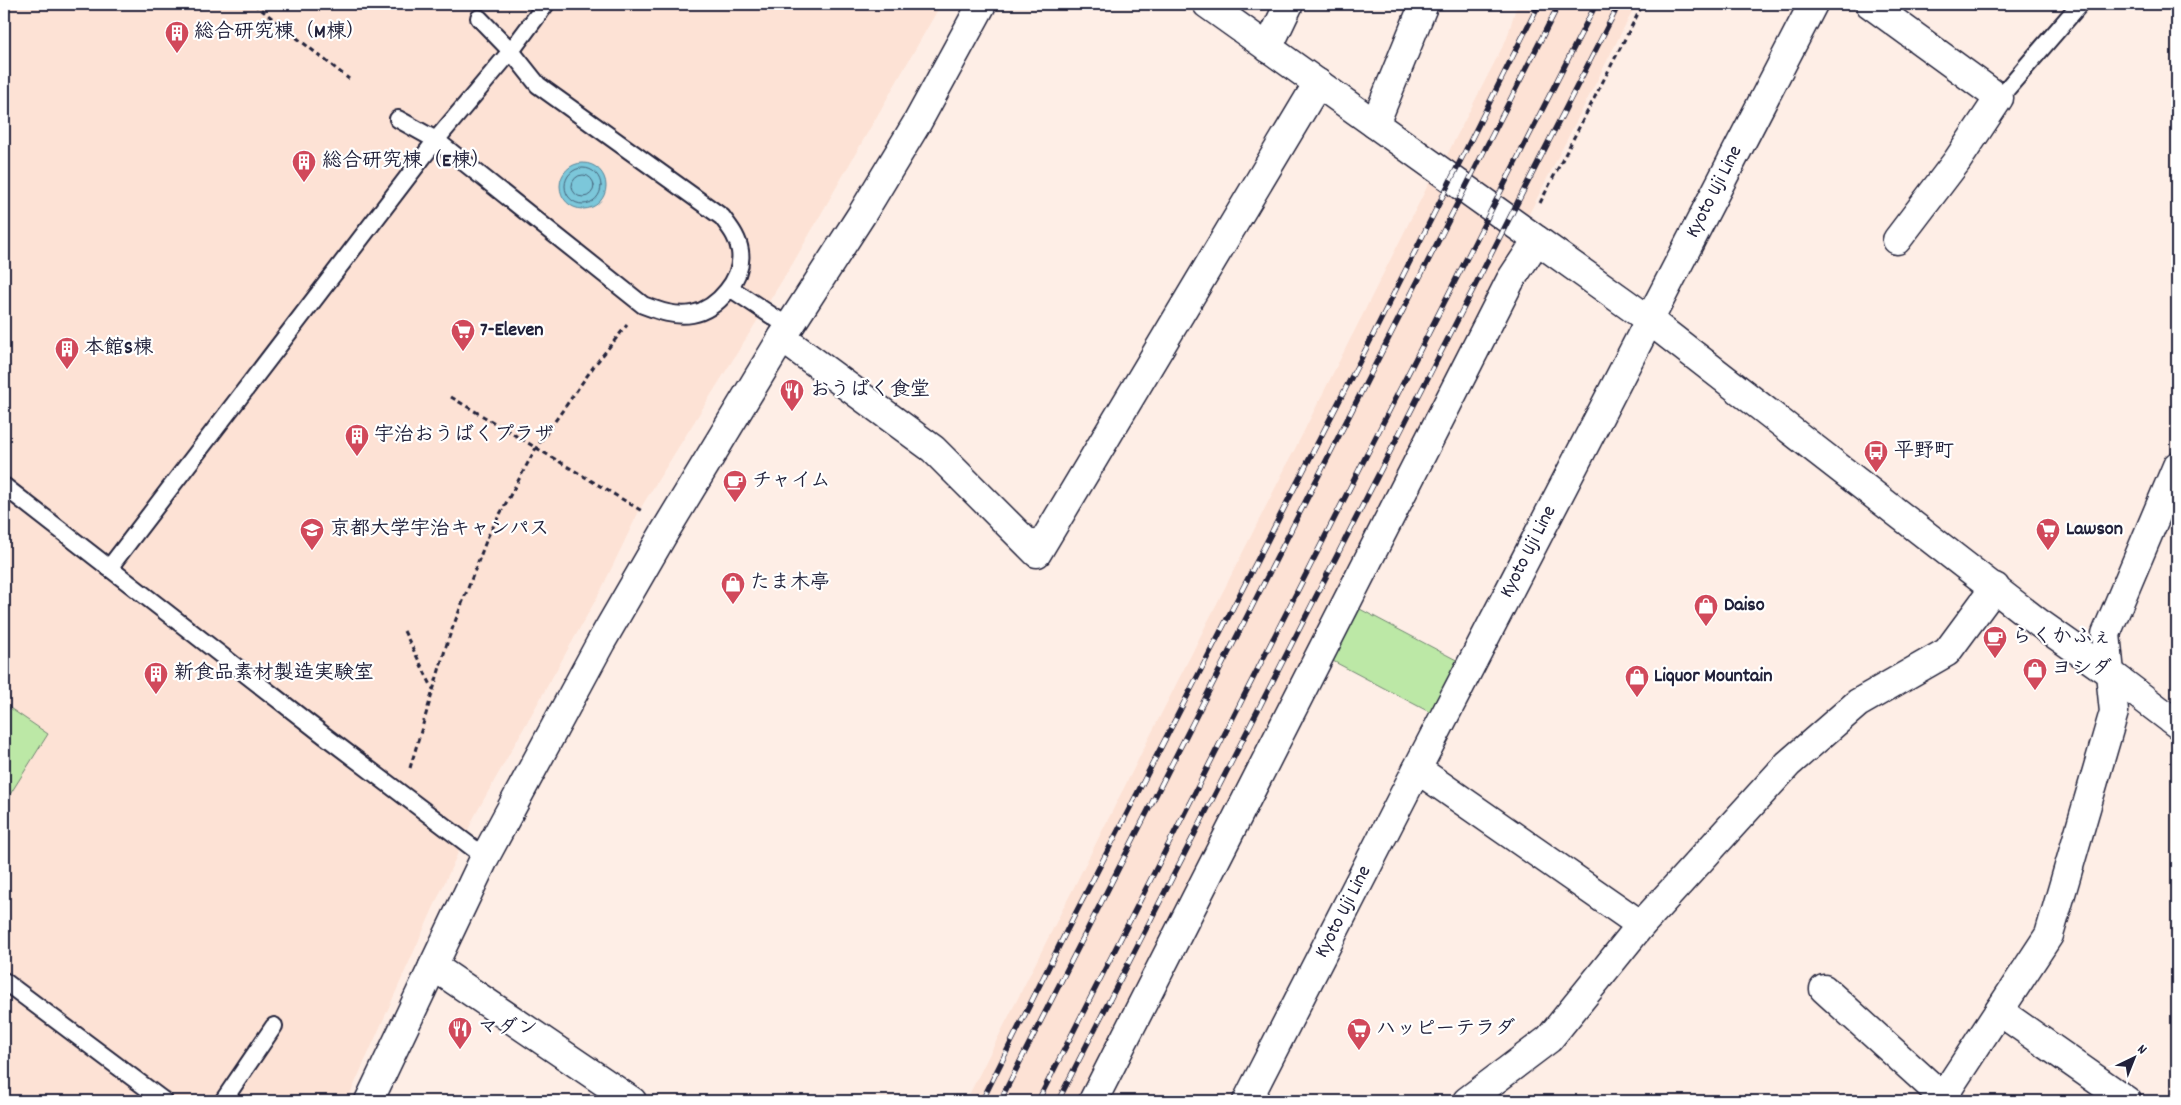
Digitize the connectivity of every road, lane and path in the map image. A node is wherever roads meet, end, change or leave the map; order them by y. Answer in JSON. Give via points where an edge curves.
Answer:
{"nodes":[{"id":1,"x":254,"y":4,"type":"edge"},
{"id":2,"x":546,"y":4,"type":"edge"},
{"id":3,"x":982,"y":4,"type":"edge"},
{"id":4,"x":1207,"y":4,"type":"edge"},
{"id":5,"x":1289,"y":4,"type":"edge"},
{"id":6,"x":1424,"y":4,"type":"edge"},
{"id":7,"x":1643,"y":4,"type":"edge"},
{"id":8,"x":1812,"y":4,"type":"edge"},
{"id":9,"x":1870,"y":4,"type":"edge"},
{"id":10,"x":2080,"y":4,"type":"edge"},
{"id":11,"x":479,"y":18,"type":"dead end"},
{"id":12,"x":1268,"y":48,"type":"junction"},
{"id":13,"x":511,"y":51,"type":"junction"},
{"id":14,"x":349,"y":79,"type":"dead end"},
{"id":15,"x":1318,"y":84,"type":"junction"},
{"id":16,"x":1999,"y":98,"type":"junction"},
{"id":17,"x":398,"y":119,"type":"dead end"},
{"id":18,"x":1375,"y":124,"type":"junction"},
{"id":19,"x":436,"y":140,"type":"junction"},
{"id":20,"x":1532,"y":236,"type":"junction"},
{"id":21,"x":1898,"y":240,"type":"dead end"},
{"id":22,"x":730,"y":288,"type":"junction"},
{"id":23,"x":643,"y":305,"type":"junction"},
{"id":24,"x":1649,"y":320,"type":"junction"},
{"id":25,"x":785,"y":333,"type":"junction"},
{"id":26,"x":451,"y":397,"type":"dead end"},
{"id":27,"x":536,"y":448,"type":"junction"},
{"id":28,"x":2177,"y":466,"type":"edge"},
{"id":29,"x":4,"y":486,"type":"edge"},
{"id":30,"x":640,"y":509,"type":"dead end"},
{"id":31,"x":109,"y":568,"type":"junction"},
{"id":32,"x":1995,"y":587,"type":"junction"},
{"id":33,"x":404,"y":631,"type":"dead end"},
{"id":34,"x":2110,"y":673,"type":"junction"},
{"id":35,"x":433,"y":689,"type":"junction"},
{"id":36,"x":2177,"y":724,"type":"edge"},
{"id":37,"x":1417,"y":768,"type":"junction"},
{"id":38,"x":403,"y":795,"type":"junction"},
{"id":39,"x":485,"y":856,"type":"junction"},
{"id":40,"x":1641,"y":926,"type":"junction"},
{"id":41,"x":433,"y":966,"type":"junction"},
{"id":42,"x":4,"y":981,"type":"edge"},
{"id":43,"x":1824,"y":989,"type":"dead end"},
{"id":44,"x":1999,"y":1011,"type":"junction"},
{"id":45,"x":274,"y":1026,"type":"dead end"},
{"id":46,"x":1941,"y":1099,"type":"edge"},
{"id":47,"x":164,"y":1101,"type":"edge"},
{"id":48,"x":223,"y":1101,"type":"edge"},
{"id":49,"x":368,"y":1101,"type":"edge"},
{"id":50,"x":632,"y":1101,"type":"edge"},
{"id":51,"x":1093,"y":1101,"type":"edge"},
{"id":52,"x":1247,"y":1101,"type":"edge"},
{"id":53,"x":1467,"y":1101,"type":"edge"},
{"id":54,"x":2127,"y":1101,"type":"edge"}],
"edges":[{"from":1,"to":14,"type":"path"},
{"from":2,"to":13,"type":"lane"},
{"from":3,"to":25,"type":"street","via":[[917,123]]},
{"from":4,"to":12,"type":"street"},
{"from":5,"to":12,"type":"street"},
{"from":6,"to":18,"type":"street"},
{"from":7,"to":20,"type":"path"},
{"from":8,"to":24,"type":"street","name":"Kyoto Uji Line"},
{"from":9,"to":16,"type":"street"},
{"from":10,"to":16,"type":"lane"},
{"from":11,"to":13,"type":"lane"},
{"from":12,"to":15,"type":"street"},
{"from":13,"to":19,"type":"lane"},
{"from":13,"to":22,"type":"lane","via":[[538,85],[722,217],[734,233],[740,252]]},
{"from":15,"to":18,"type":"street"},
{"from":15,"to":25,"type":"street","via":[[1037,553],[933,449]]},
{"from":16,"to":21,"type":"street"},
{"from":17,"to":19,"type":"lane"},
{"from":18,"to":20,"type":"street"},
{"from":19,"to":23,"type":"lane"},
{"from":19,"to":31,"type":"lane"},
{"from":20,"to":24,"type":"street"},
{"from":20,"to":51,"type":"street"},
{"from":22,"to":23,"type":"lane","via":[[713,305],[692,314],[664,314]]},
{"from":22,"to":25,"type":"lane"},
{"from":23,"to":27,"type":"path","via":[[594,366]]},
{"from":24,"to":32,"type":"street"},
{"from":24,"to":37,"type":"street","name":"Kyoto Uji Line"},
{"from":25,"to":39,"type":"street","via":[[606,634]]},
{"from":26,"to":27,"type":"path"},
{"from":27,"to":30,"type":"path"},
{"from":27,"to":35,"type":"path","via":[[488,536]]},
{"from":28,"to":34,"type":"street","via":[[2106,634]]},
{"from":29,"to":31,"type":"lane"},
{"from":31,"to":38,"type":"lane"},
{"from":32,"to":34,"type":"street"},
{"from":32,"to":40,"type":"street","via":[[1946,652],[1858,703],[1788,764]]},
{"from":33,"to":35,"type":"path"},
{"from":34,"to":36,"type":"street"},
{"from":34,"to":44,"type":"street","via":[[2114,712],[2049,936]]},
{"from":35,"to":38,"type":"path"},
{"from":37,"to":40,"type":"street"},
{"from":37,"to":52,"type":"street","name":"Kyoto Uji Line"},
{"from":38,"to":39,"type":"lane"},
{"from":39,"to":41,"type":"street"},
{"from":40,"to":53,"type":"street","via":[[1549,1039]]},
{"from":41,"to":49,"type":"street"},
{"from":41,"to":50,"type":"street"},
{"from":42,"to":47,"type":"lane"},
{"from":43,"to":46,"type":"street"},
{"from":44,"to":46,"type":"street"},
{"from":44,"to":54,"type":"street"},
{"from":45,"to":48,"type":"lane"}]}
